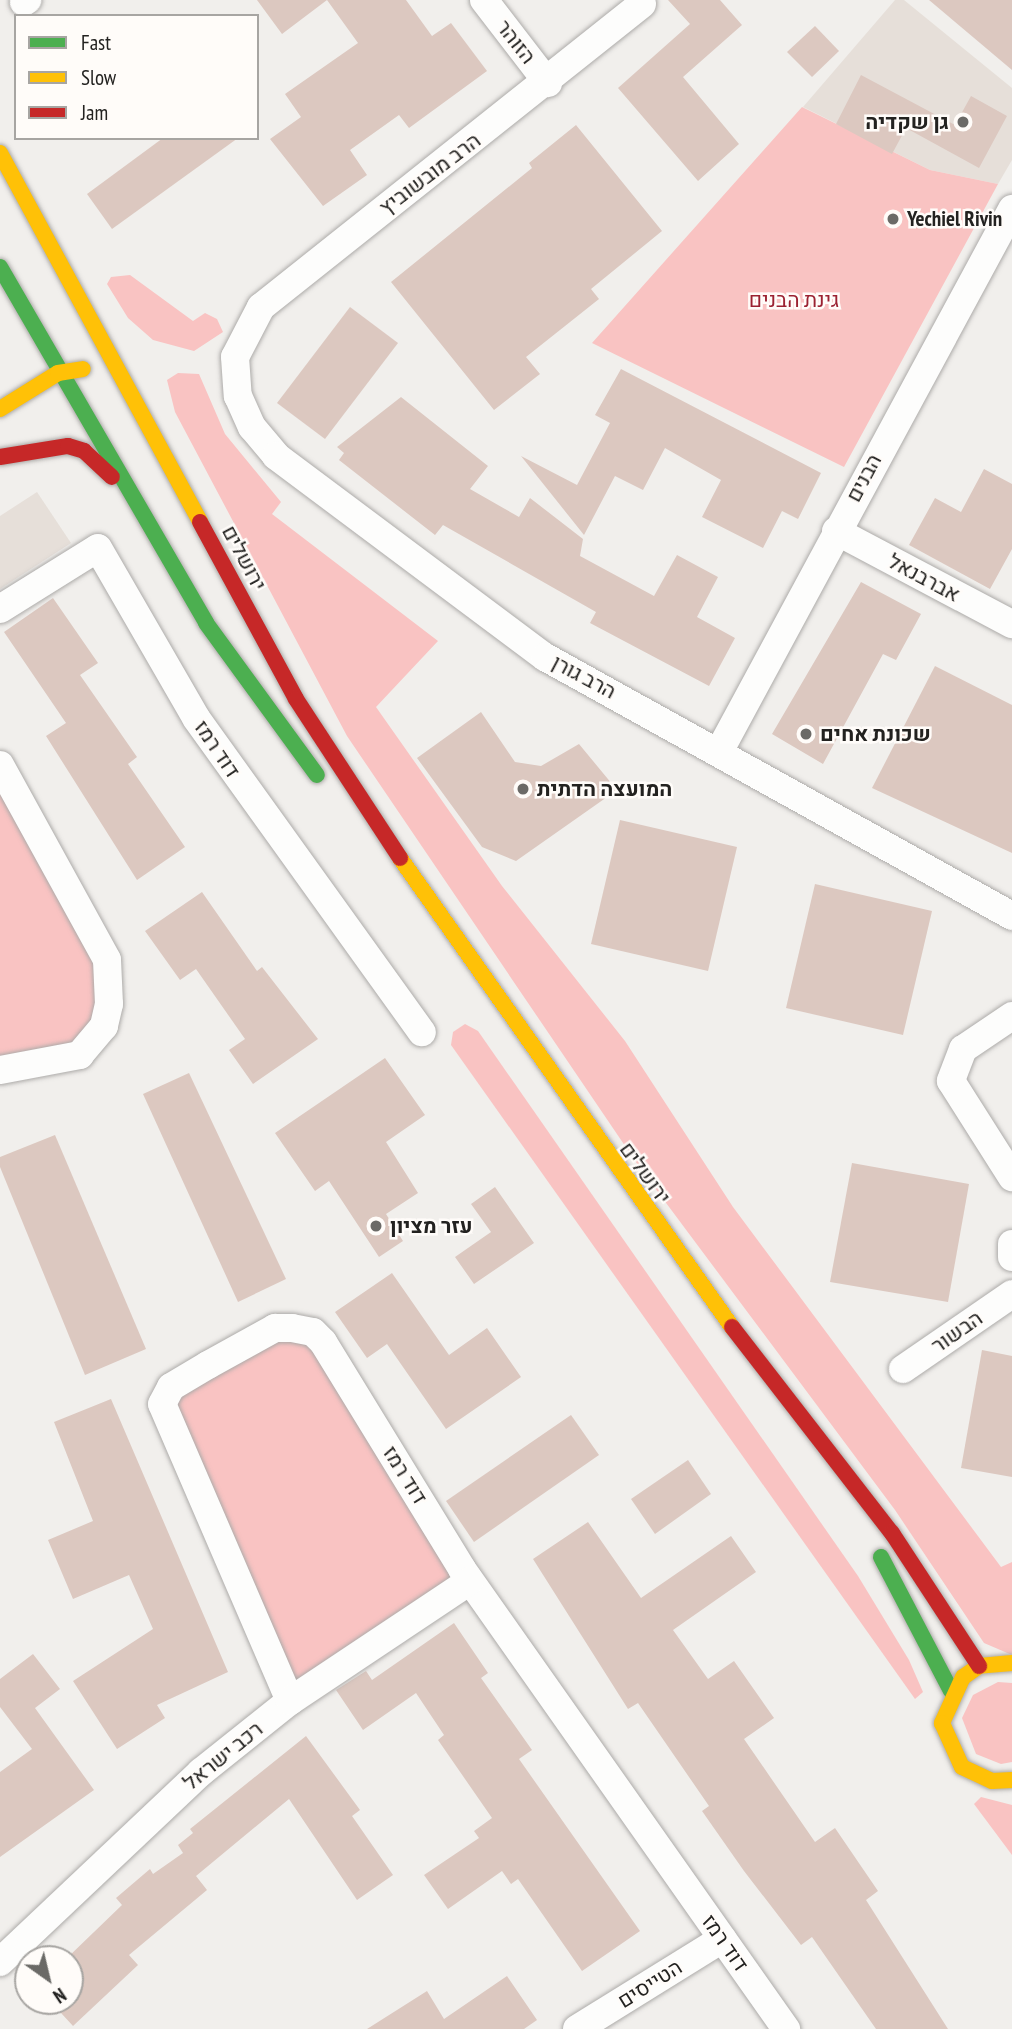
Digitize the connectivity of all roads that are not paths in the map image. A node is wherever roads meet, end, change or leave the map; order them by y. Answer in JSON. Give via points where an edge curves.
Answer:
{"nodes":[{"id":1,"x":484,"y":0,"type":"edge"},
{"id":2,"x":642,"y":4,"type":"dead end"},
{"id":3,"x":548,"y":83,"type":"junction"},
{"id":4,"x":0,"y":153,"type":"edge"},
{"id":5,"x":1012,"y":209,"type":"edge"},
{"id":6,"x":0,"y":267,"type":"edge"},
{"id":7,"x":235,"y":357,"type":"joint"},
{"id":8,"x":113,"y":363,"type":"junction"},
{"id":9,"x":58,"y":373,"type":"junction"},
{"id":10,"x":71,"y":405,"type":"junction"},
{"id":11,"x":0,"y":410,"type":"edge"},
{"id":12,"x":22,"y":435,"type":"dead end"},
{"id":13,"x":0,"y":448,"type":"edge"},
{"id":14,"x":0,"y":457,"type":"edge"},
{"id":15,"x":134,"y":500,"type":"junction"},
{"id":16,"x":836,"y":531,"type":"junction"},
{"id":17,"x":0,"y":609,"type":"edge"},
{"id":18,"x":1012,"y":624,"type":"edge"},
{"id":19,"x":720,"y":750,"type":"junction"},
{"id":20,"x":0,"y":765,"type":"edge"},
{"id":21,"x":333,"y":795,"type":"dead end"},
{"id":22,"x":349,"y":817,"type":"dead end"},
{"id":23,"x":1012,"y":916,"type":"edge"},
{"id":24,"x":474,"y":969,"type":"junction"},
{"id":25,"x":1012,"y":1016,"type":"edge"},
{"id":26,"x":422,"y":1031,"type":"dead end"},
{"id":27,"x":0,"y":1070,"type":"edge"},
{"id":28,"x":1012,"y":1177,"type":"edge"},
{"id":29,"x":1012,"y":1244,"type":"edge"},
{"id":30,"x":1012,"y":1257,"type":"edge"},
{"id":31,"x":1012,"y":1294,"type":"edge"},
{"id":32,"x":903,"y":1369,"type":"dead end"},
{"id":33,"x":787,"y":1398,"type":"junction"},
{"id":34,"x":470,"y":1581,"type":"junction"},
{"id":35,"x":1012,"y":1663,"type":"edge"},
{"id":36,"x":979,"y":1667,"type":"junction"},
{"id":37,"x":951,"y":1691,"type":"junction"},
{"id":38,"x":290,"y":1701,"type":"junction"},
{"id":39,"x":1012,"y":1780,"type":"edge"},
{"id":40,"x":722,"y":1939,"type":"junction"},
{"id":41,"x":0,"y":1962,"type":"edge"},
{"id":42,"x":577,"y":2029,"type":"edge"},
{"id":43,"x":786,"y":2029,"type":"edge"}],
"edges":[{"from":1,"to":3,"type":"street","name":"הזוהר"},
{"from":2,"to":3,"type":"street","name":"הרב מובשוביץ"},
{"from":3,"to":7,"type":"street","name":"הרב מובשוביץ","via":[[261,307]]},
{"from":4,"to":8,"type":"main road","name":"ירושלים"},
{"from":5,"to":16,"type":"street","name":"הבנים"},
{"from":6,"to":9,"type":"main road"},
{"from":7,"to":19,"type":"street","name":"הרב גורן","via":[[238,396],[252,427],[315,488],[545,657]]},
{"from":8,"to":9,"type":"main road"},
{"from":8,"to":10,"type":"main road"},
{"from":8,"to":24,"type":"main road","name":"ירושלים","via":[[296,699]]},
{"from":9,"to":10,"type":"main road"},
{"from":9,"to":11,"type":"main road"},
{"from":10,"to":15,"type":"main road"},
{"from":12,"to":13,"type":"main road"},
{"from":14,"to":15,"type":"main road","via":[[41,447],[76,449]]},
{"from":15,"to":21,"type":"main road","via":[[206,623]]},
{"from":16,"to":18,"type":"street","name":"אברבנאל"},
{"from":16,"to":19,"type":"street","name":"הבנים"},
{"from":17,"to":26,"type":"street","name":"דוד רמז","via":[[98,548],[204,730]]},
{"from":19,"to":23,"type":"street","name":"הרב גורן"},
{"from":20,"to":27,"type":"street","via":[[107,960],[109,1004],[104,1026],[79,1055]]},
{"from":22,"to":24,"type":"main road","name":"ירושלים"},
{"from":24,"to":33,"type":"main road","name":"ירושלים"},
{"from":25,"to":28,"type":"street","via":[[963,1049],[951,1081]]},
{"from":29,"to":30,"type":"street"},
{"from":31,"to":32,"type":"street","name":"הבשור"},
{"from":33,"to":36,"type":"main road","name":"ירושלים","via":[[891,1533]]},
{"from":33,"to":37,"type":"main road","name":"ירושלים","via":[[871,1538]]},
{"from":34,"to":38,"type":"street","name":"רכב ישראל"},
{"from":34,"to":38,"type":"street","name":"דוד רמז","via":[[313,1332],[275,1328],[170,1387],[162,1404],[165,1424]]},
{"from":34,"to":40,"type":"street","name":"דוד רמז"},
{"from":35,"to":36,"type":"main road"},
{"from":36,"to":37,"type":"main road"},
{"from":37,"to":39,"type":"main road","via":[[942,1723],[952,1754],[976,1776]]},
{"from":38,"to":41,"type":"street","name":"רכב ישראל","via":[[101,1860]]},
{"from":40,"to":42,"type":"street","name":"הטייסים"},
{"from":40,"to":43,"type":"street","name":"דוד רמז"}]}
